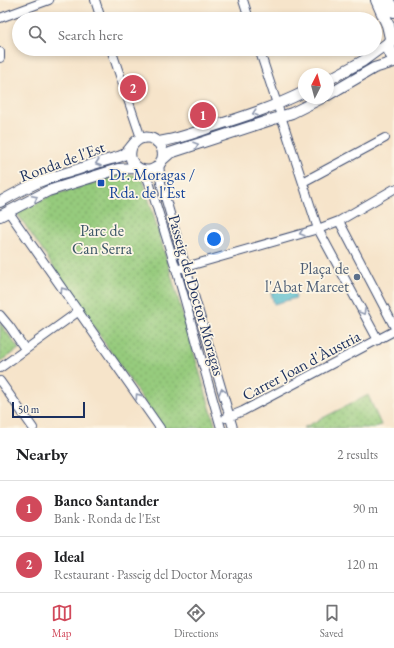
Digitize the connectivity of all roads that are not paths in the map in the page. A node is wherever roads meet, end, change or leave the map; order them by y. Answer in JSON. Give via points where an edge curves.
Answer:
{"nodes":[{"id":1,"x":50,"y":0,"type":"edge"},
{"id":2,"x":95,"y":0,"type":"edge"},
{"id":3,"x":243,"y":0,"type":"edge"},
{"id":4,"x":377,"y":0,"type":"edge"},
{"id":5,"x":387,"y":0,"type":"edge"},
{"id":6,"x":394,"y":11,"type":"edge"},
{"id":7,"x":17,"y":12,"type":"edge"},
{"id":8,"x":99,"y":12,"type":"edge"},
{"id":9,"x":247,"y":12,"type":"edge"},
{"id":10,"x":12,"y":14,"type":"edge"},
{"id":11,"x":0,"y":18,"type":"edge"},
{"id":12,"x":391,"y":38,"type":"edge"},
{"id":13,"x":382,"y":46,"type":"edge"},
{"id":14,"x":0,"y":52,"type":"edge"},
{"id":15,"x":113,"y":56,"type":"edge"},
{"id":16,"x":261,"y":56,"type":"edge"},
{"id":17,"x":370,"y":56,"type":"edge"},
{"id":18,"x":0,"y":58,"type":"edge"},
{"id":19,"x":394,"y":58,"type":"edge"},
{"id":20,"x":394,"y":62,"type":"edge"},
{"id":21,"x":334,"y":77,"type":"edge"},
{"id":22,"x":334,"y":91,"type":"edge"},
{"id":23,"x":298,"y":95,"type":"edge"},
{"id":24,"x":277,"y":104,"type":"junction"},
{"id":25,"x":311,"y":104,"type":"edge"},
{"id":26,"x":282,"y":116,"type":"junction"},
{"id":27,"x":141,"y":138,"type":"junction"},
{"id":28,"x":385,"y":138,"type":"dead end"},
{"id":29,"x":157,"y":142,"type":"junction"},
{"id":30,"x":132,"y":146,"type":"junction"},
{"id":31,"x":160,"y":163,"type":"junction"},
{"id":32,"x":142,"y":169,"type":"junction"},
{"id":33,"x":303,"y":182,"type":"junction"},
{"id":34,"x":394,"y":189,"type":"edge"},
{"id":35,"x":1,"y":201,"type":"edge"},
{"id":36,"x":4,"y":214,"type":"edge"},
{"id":37,"x":338,"y":221,"type":"junction"},
{"id":38,"x":318,"y":229,"type":"junction"},
{"id":39,"x":186,"y":267,"type":"junction"},
{"id":40,"x":176,"y":269,"type":"junction"},
{"id":41,"x":79,"y":311,"type":"junction"},
{"id":42,"x":0,"y":316,"type":"edge"},
{"id":43,"x":394,"y":326,"type":"edge"},
{"id":44,"x":394,"y":331,"type":"edge"},
{"id":45,"x":378,"y":340,"type":"junction"},
{"id":46,"x":26,"y":349,"type":"junction"},
{"id":47,"x":0,"y":368,"type":"edge"},
{"id":48,"x":0,"y":381,"type":"edge"},
{"id":49,"x":230,"y":417,"type":"junction"},
{"id":50,"x":220,"y":424,"type":"edge"},
{"id":51,"x":33,"y":428,"type":"edge"},
{"id":52,"x":160,"y":428,"type":"edge"},
{"id":53,"x":233,"y":428,"type":"edge"}],
"edges":[{"from":1,"to":7,"type":"street"},
{"from":2,"to":8,"type":"street"},
{"from":3,"to":9,"type":"street"},
{"from":4,"to":12,"type":"main road"},
{"from":5,"to":6,"type":"main road"},
{"from":10,"to":11,"type":"street"},
{"from":12,"to":13,"type":"street"},
{"from":12,"to":19,"type":"main road","via":[[389,48]]},
{"from":14,"to":18,"type":"street"},
{"from":15,"to":27,"type":"street"},
{"from":16,"to":24,"type":"street"},
{"from":17,"to":21,"type":"street"},
{"from":20,"to":22,"type":"street","via":[[374,68]]},
{"from":23,"to":24,"type":"street"},
{"from":24,"to":26,"type":"street"},
{"from":24,"to":29,"type":"street","one_way":true,"via":[[183,136]]},
{"from":25,"to":26,"type":"street"},
{"from":31,"to":26,"type":"street","one_way":true,"via":[[170,153]]},
{"from":26,"to":33,"type":"street"},
{"from":27,"to":29,"type":"street"},
{"from":27,"to":30,"type":"street"},
{"from":28,"to":33,"type":"street"},
{"from":29,"to":31,"type":"street","via":[[163,152]]},
{"from":30,"to":32,"type":"street","via":[[130,159],[134,165]]},
{"from":30,"to":35,"type":"street","name":"Ronda de l'Est","one_way":true,"via":[[123,155],[44,180]]},
{"from":31,"to":32,"type":"street","via":[[152,169]]},
{"from":31,"to":39,"type":"street","name":"Passeig del Doctor Moragas","via":[[159,177]]},
{"from":36,"to":32,"type":"street","name":"Ronda de l'Est","one_way":true,"via":[[48,191],[118,169]]},
{"from":32,"to":40,"type":"street","name":"Passeig del Doctor Moragas","via":[[148,180]]},
{"from":33,"to":38,"type":"street"},
{"from":34,"to":37,"type":"street"},
{"from":41,"to":36,"type":"street","one_way":true},
{"from":37,"to":38,"type":"street"},
{"from":37,"to":43,"type":"street"},
{"from":38,"to":39,"type":"street","one_way":true},
{"from":38,"to":45,"type":"street","one_way":true},
{"from":39,"to":40,"type":"street"},
{"from":49,"to":39,"type":"street","name":"Passeig del Doctor Moragas","one_way":true},
{"from":40,"to":50,"type":"street","name":"Passeig del Doctor Moragas"},
{"from":41,"to":46,"type":"street"},
{"from":52,"to":41,"type":"street","one_way":true},
{"from":42,"to":46,"type":"street"},
{"from":44,"to":45,"type":"street","name":"Carrer Joan d'Àustria"},
{"from":45,"to":49,"type":"street","name":"Carrer Joan d'Àustria"},
{"from":46,"to":47,"type":"street"},
{"from":48,"to":51,"type":"street"},
{"from":49,"to":50,"type":"street","name":"Carrer Joan d'Àustria"},
{"from":49,"to":53,"type":"street","name":"Passeig del Doctor Moragas"}]}
